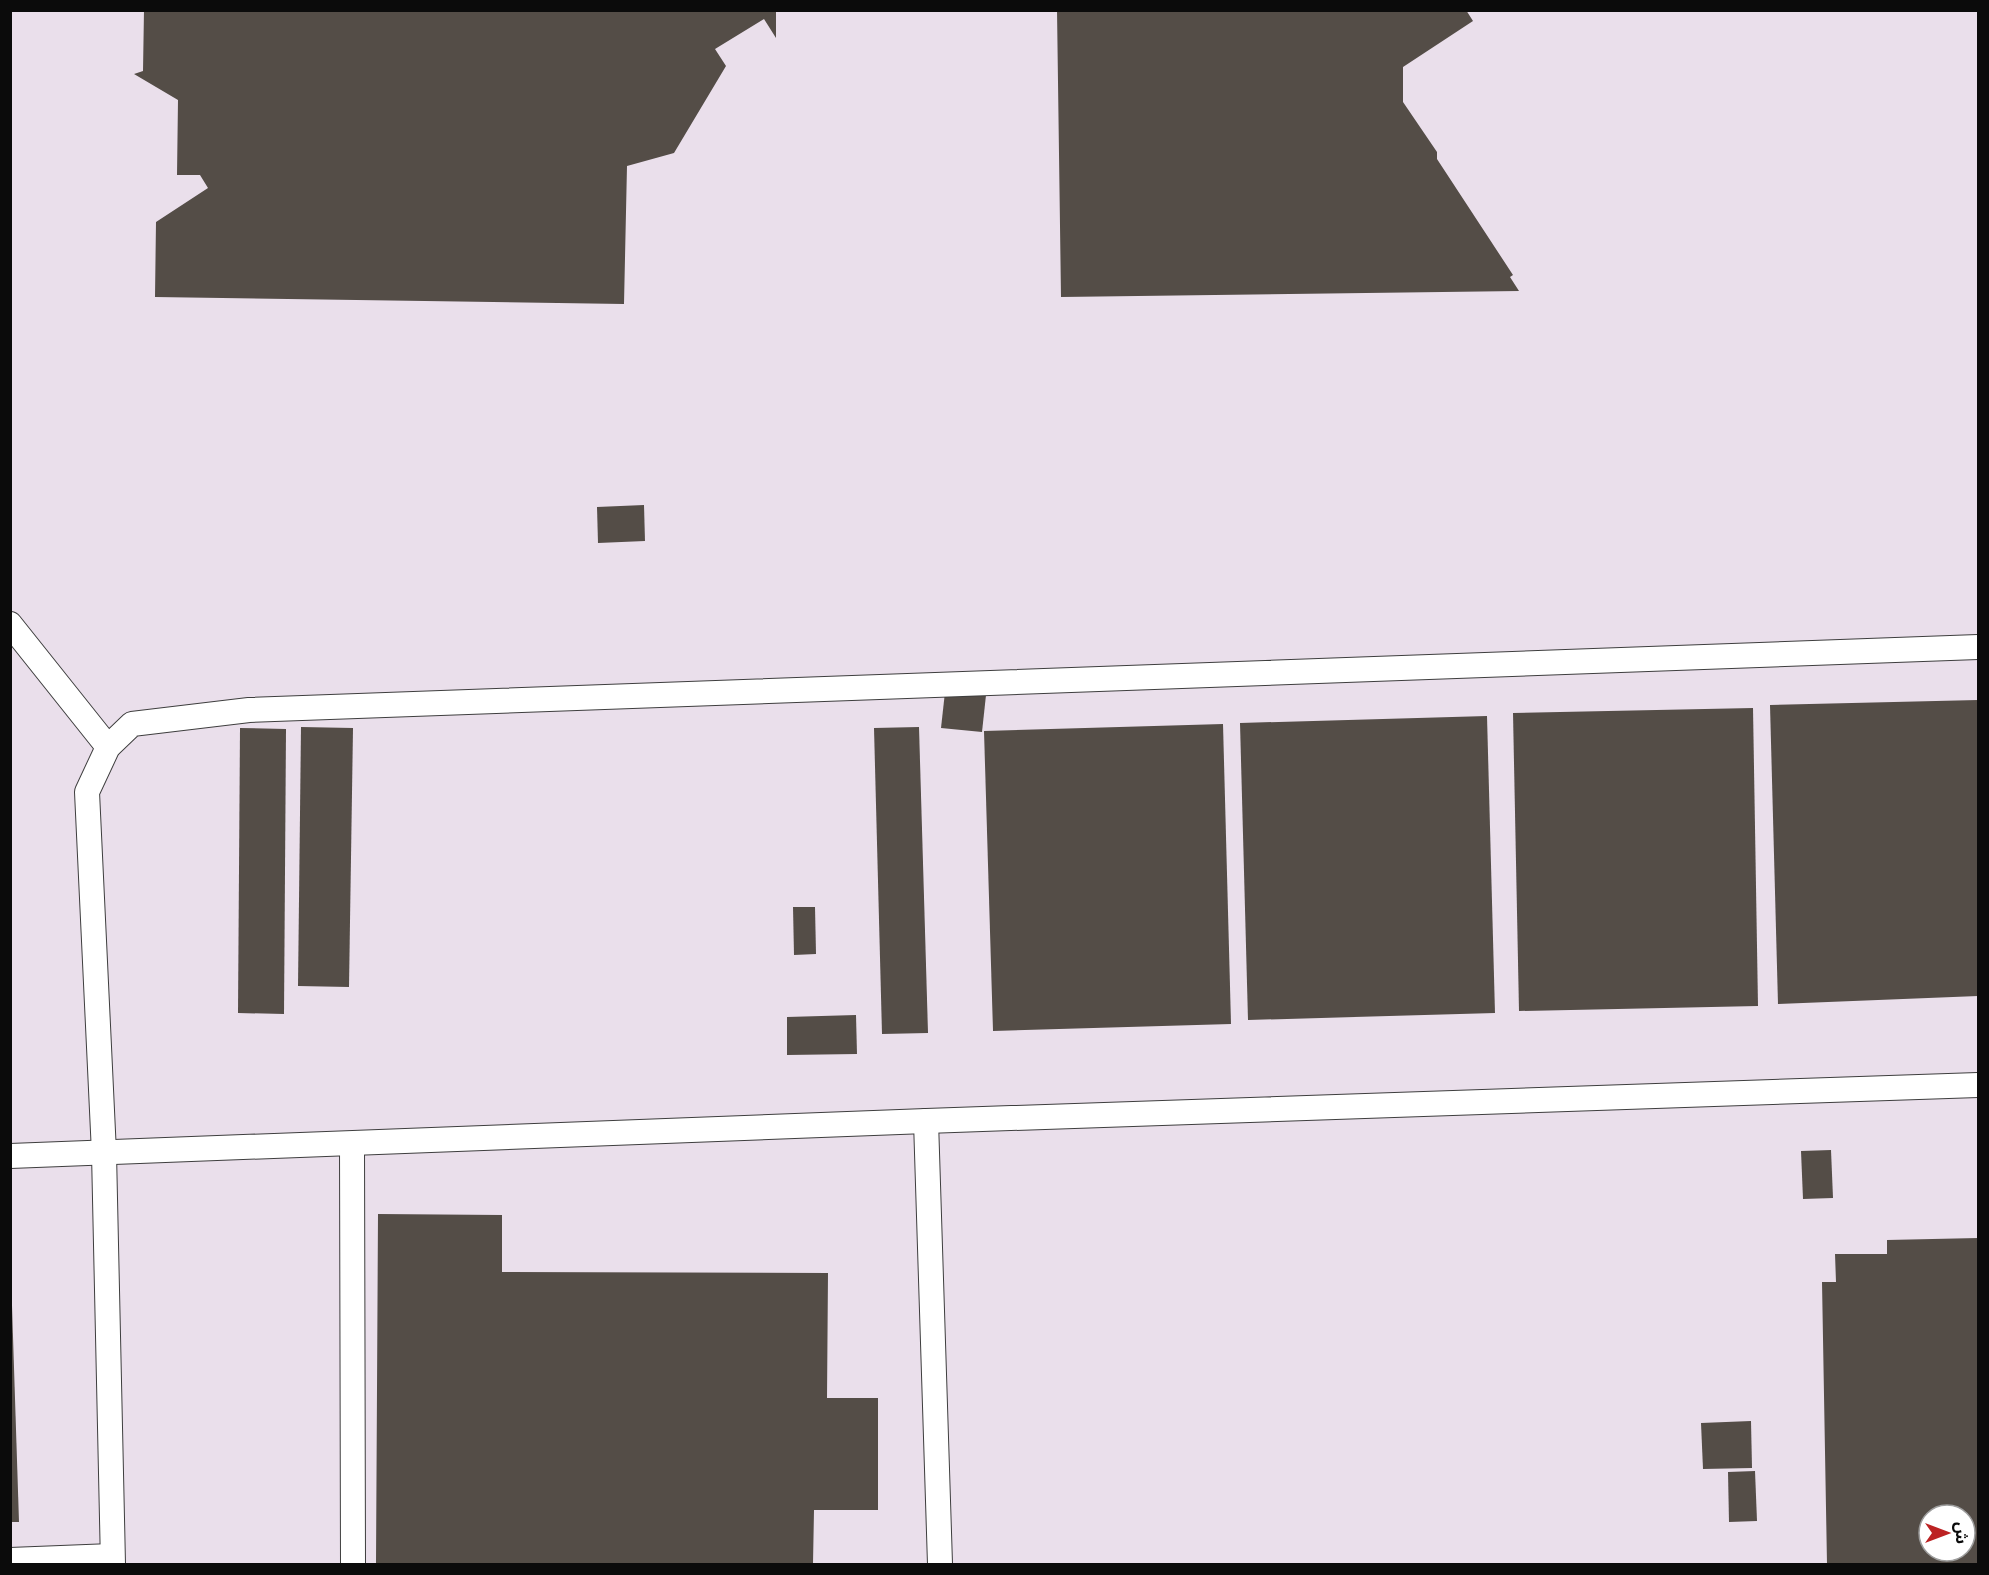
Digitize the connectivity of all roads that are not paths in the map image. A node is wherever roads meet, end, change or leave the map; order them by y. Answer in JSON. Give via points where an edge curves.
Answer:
{"nodes":[{"id":1,"x":10,"y":624,"type":"edge"},
{"id":2,"x":1978,"y":648,"type":"edge"},
{"id":3,"x":108,"y":747,"type":"junction"},
{"id":4,"x":1978,"y":1084,"type":"edge"},
{"id":5,"x":926,"y":1127,"type":"junction"},
{"id":6,"x":352,"y":1144,"type":"junction"},
{"id":7,"x":104,"y":1153,"type":"junction"},
{"id":8,"x":10,"y":1156,"type":"edge"},
{"id":9,"x":10,"y":1560,"type":"edge"},
{"id":10,"x":113,"y":1560,"type":"edge"},
{"id":11,"x":353,"y":1564,"type":"edge"},
{"id":12,"x":938,"y":1564,"type":"edge"}],
"edges":[{"from":1,"to":3,"type":"lane"},
{"from":2,"to":3,"type":"lane","via":[[249,710],[132,723]]},
{"from":3,"to":7,"type":"lane","via":[[87,792]]},
{"from":4,"to":5,"type":"lane"},
{"from":5,"to":6,"type":"lane"},
{"from":5,"to":12,"type":"lane"},
{"from":6,"to":7,"type":"lane"},
{"from":6,"to":11,"type":"lane"},
{"from":7,"to":8,"type":"lane"},
{"from":7,"to":10,"type":"lane"},
{"from":9,"to":10,"type":"lane"}]}
